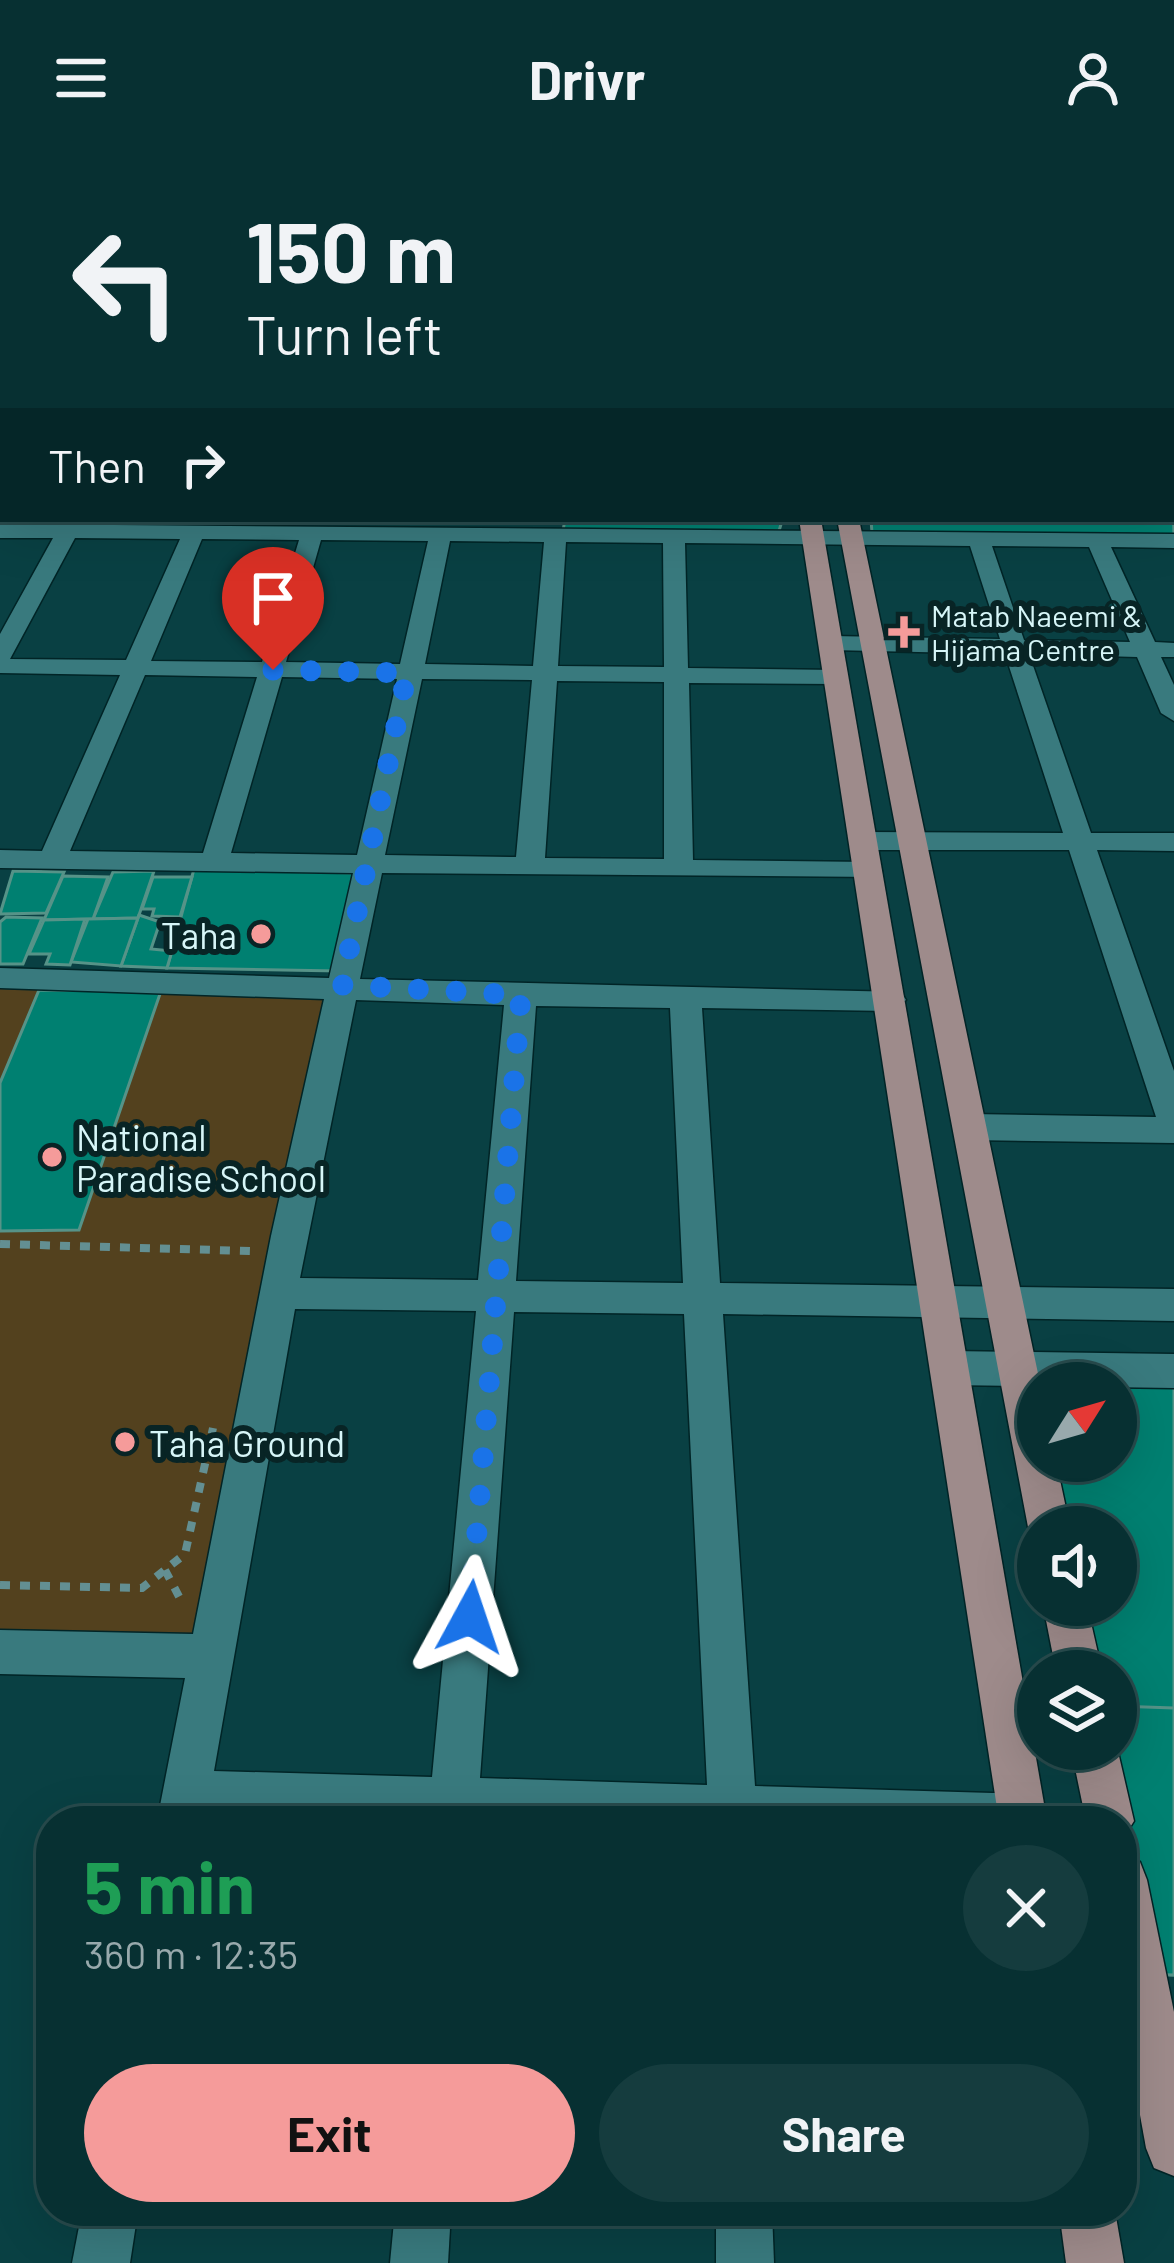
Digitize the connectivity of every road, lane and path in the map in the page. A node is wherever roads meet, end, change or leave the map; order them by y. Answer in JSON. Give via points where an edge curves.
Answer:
{"nodes":[{"id":1,"x":812,"y":530,"type":"edge"},
{"id":2,"x":850,"y":530,"type":"edge"},
{"id":3,"x":0,"y":531,"type":"edge"},
{"id":4,"x":67,"y":532,"type":"junction"},
{"id":5,"x":194,"y":533,"type":"junction"},
{"id":6,"x":312,"y":535,"type":"junction"},
{"id":7,"x":440,"y":536,"type":"junction"},
{"id":8,"x":555,"y":537,"type":"junction"},
{"id":9,"x":674,"y":538,"type":"junction"},
{"id":10,"x":1097,"y":540,"type":"junction"},
{"id":11,"x":979,"y":541,"type":"junction"},
{"id":12,"x":1174,"y":541,"type":"edge"},
{"id":13,"x":873,"y":644,"type":"junction"},
{"id":14,"x":1014,"y":648,"type":"junction"},
{"id":15,"x":1146,"y":650,"type":"junction"},
{"id":16,"x":1174,"y":650,"type":"edge"},
{"id":17,"x":0,"y":656,"type":"edge"},
{"id":18,"x":833,"y":660,"type":"junction"},
{"id":19,"x":0,"y":667,"type":"edge"},
{"id":20,"x":135,"y":668,"type":"junction"},
{"id":21,"x":273,"y":670,"type":"junction"},
{"id":22,"x":407,"y":673,"type":"junction"},
{"id":23,"x":545,"y":675,"type":"junction"},
{"id":24,"x":680,"y":676,"type":"junction"},
{"id":25,"x":1174,"y":713,"type":"edge"},
{"id":26,"x":1082,"y":840,"type":"junction"},
{"id":27,"x":913,"y":842,"type":"junction"},
{"id":28,"x":1174,"y":842,"type":"edge"},
{"id":29,"x":866,"y":856,"type":"junction"},
{"id":30,"x":0,"y":859,"type":"edge"},
{"id":31,"x":52,"y":860,"type":"junction"},
{"id":32,"x":214,"y":863,"type":"junction"},
{"id":33,"x":370,"y":865,"type":"junction"},
{"id":34,"x":530,"y":867,"type":"junction"},
{"id":35,"x":679,"y":870,"type":"junction"},
{"id":36,"x":0,"y":978,"type":"edge"},
{"id":37,"x":342,"y":985,"type":"junction"},
{"id":38,"x":521,"y":995,"type":"junction"},
{"id":39,"x":685,"y":998,"type":"junction"},
{"id":40,"x":890,"y":1000,"type":"junction"},
{"id":41,"x":1174,"y":1120,"type":"edge"},
{"id":42,"x":970,"y":1127,"type":"junction"},
{"id":43,"x":1174,"y":1130,"type":"edge"},
{"id":44,"x":0,"y":1244,"type":"edge"},
{"id":45,"x":247,"y":1269,"type":"dead end"},
{"id":46,"x":279,"y":1293,"type":"junction"},
{"id":47,"x":499,"y":1295,"type":"junction"},
{"id":48,"x":700,"y":1298,"type":"junction"},
{"id":49,"x":939,"y":1301,"type":"junction"},
{"id":50,"x":1005,"y":1302,"type":"junction"},
{"id":51,"x":1045,"y":1303,"type":"junction"},
{"id":52,"x":1174,"y":1305,"type":"edge"},
{"id":53,"x":1054,"y":1362,"type":"edge"},
{"id":54,"x":951,"y":1368,"type":"junction"},
{"id":55,"x":1017,"y":1370,"type":"joint"},
{"id":56,"x":1137,"y":1371,"type":"edge"},
{"id":57,"x":1174,"y":1371,"type":"edge"},
{"id":58,"x":214,"y":1423,"type":"dead end"},
{"id":59,"x":0,"y":1585,"type":"edge"},
{"id":60,"x":0,"y":1652,"type":"edge"},
{"id":61,"x":210,"y":1656,"type":"junction"},
{"id":62,"x":1099,"y":1770,"type":"edge"},
{"id":63,"x":183,"y":1806,"type":"edge"},
{"id":64,"x":453,"y":1806,"type":"edge"},
{"id":65,"x":732,"y":1806,"type":"edge"},
{"id":66,"x":1021,"y":1806,"type":"edge"},
{"id":67,"x":1107,"y":1806,"type":"edge"},
{"id":68,"x":1137,"y":1957,"type":"edge"},
{"id":69,"x":1174,"y":2147,"type":"edge"},
{"id":70,"x":107,"y":2226,"type":"edge"},
{"id":71,"x":422,"y":2226,"type":"edge"},
{"id":72,"x":745,"y":2226,"type":"edge"},
{"id":73,"x":1089,"y":2226,"type":"edge"},
{"id":74,"x":101,"y":2263,"type":"edge"},
{"id":75,"x":419,"y":2263,"type":"edge"},
{"id":76,"x":746,"y":2263,"type":"edge"},
{"id":77,"x":1095,"y":2263,"type":"edge"}],
"edges":[{"from":1,"to":2,"type":"street"},
{"from":1,"to":9,"type":"street"},
{"from":1,"to":18,"type":"main road"},
{"from":2,"to":11,"type":"street"},
{"from":2,"to":13,"type":"main road"},
{"from":3,"to":4,"type":"street"},
{"from":4,"to":5,"type":"street"},
{"from":4,"to":17,"type":"street"},
{"from":5,"to":6,"type":"street"},
{"from":5,"to":20,"type":"street"},
{"from":6,"to":7,"type":"street"},
{"from":6,"to":21,"type":"street"},
{"from":7,"to":8,"type":"street"},
{"from":7,"to":22,"type":"street"},
{"from":8,"to":9,"type":"street"},
{"from":8,"to":23,"type":"street"},
{"from":9,"to":24,"type":"street"},
{"from":10,"to":11,"type":"street"},
{"from":10,"to":12,"type":"street"},
{"from":10,"to":15,"type":"street"},
{"from":11,"to":14,"type":"street"},
{"from":13,"to":14,"type":"street"},
{"from":13,"to":18,"type":"street"},
{"from":13,"to":27,"type":"main road"},
{"from":14,"to":15,"type":"street"},
{"from":14,"to":26,"type":"street"},
{"from":15,"to":16,"type":"street"},
{"from":15,"to":25,"type":"street"},
{"from":18,"to":24,"type":"street"},
{"from":18,"to":29,"type":"main road"},
{"from":19,"to":20,"type":"street"},
{"from":20,"to":21,"type":"street"},
{"from":20,"to":31,"type":"street"},
{"from":21,"to":22,"type":"street"},
{"from":21,"to":32,"type":"street"},
{"from":22,"to":23,"type":"street"},
{"from":22,"to":33,"type":"street"},
{"from":23,"to":24,"type":"street"},
{"from":23,"to":34,"type":"street"},
{"from":24,"to":35,"type":"street"},
{"from":26,"to":27,"type":"street"},
{"from":26,"to":28,"type":"street"},
{"from":26,"to":41,"type":"street"},
{"from":27,"to":29,"type":"street"},
{"from":27,"to":42,"type":"main road"},
{"from":29,"to":35,"type":"street"},
{"from":29,"to":40,"type":"main road"},
{"from":30,"to":31,"type":"street"},
{"from":31,"to":32,"type":"street"},
{"from":32,"to":33,"type":"street"},
{"from":33,"to":34,"type":"street"},
{"from":33,"to":37,"type":"street"},
{"from":34,"to":35,"type":"street"},
{"from":36,"to":37,"type":"street"},
{"from":37,"to":38,"type":"street"},
{"from":37,"to":46,"type":"street"},
{"from":38,"to":39,"type":"street"},
{"from":38,"to":47,"type":"street"},
{"from":39,"to":40,"type":"street"},
{"from":39,"to":48,"type":"street"},
{"from":40,"to":49,"type":"main road"},
{"from":42,"to":43,"type":"street"},
{"from":42,"to":50,"type":"main road"},
{"from":44,"to":45,"type":"path","via":[[252,1247]]},
{"from":46,"to":47,"type":"street"},
{"from":46,"to":61,"type":"street"},
{"from":47,"to":48,"type":"street"},
{"from":47,"to":64,"type":"street"},
{"from":48,"to":49,"type":"street"},
{"from":48,"to":65,"type":"street"},
{"from":49,"to":50,"type":"street"},
{"from":49,"to":54,"type":"main road"},
{"from":50,"to":51,"type":"street"},
{"from":50,"to":55,"type":"main road"},
{"from":51,"to":52,"type":"street"},
{"from":51,"to":53,"type":"street","via":[[1030,1317],[1032,1344]]},
{"from":54,"to":55,"type":"street"},
{"from":54,"to":66,"type":"main road"},
{"from":56,"to":57,"type":"street"},
{"from":58,"to":59,"type":"path","via":[[185,1554],[142,1588]]},
{"from":60,"to":61,"type":"street"},
{"from":61,"to":63,"type":"street"},
{"from":62,"to":67,"type":"main road"},
{"from":68,"to":69,"type":"main road"},
{"from":70,"to":74,"type":"street"},
{"from":71,"to":75,"type":"street"},
{"from":72,"to":76,"type":"street"},
{"from":73,"to":77,"type":"main road"}]}
